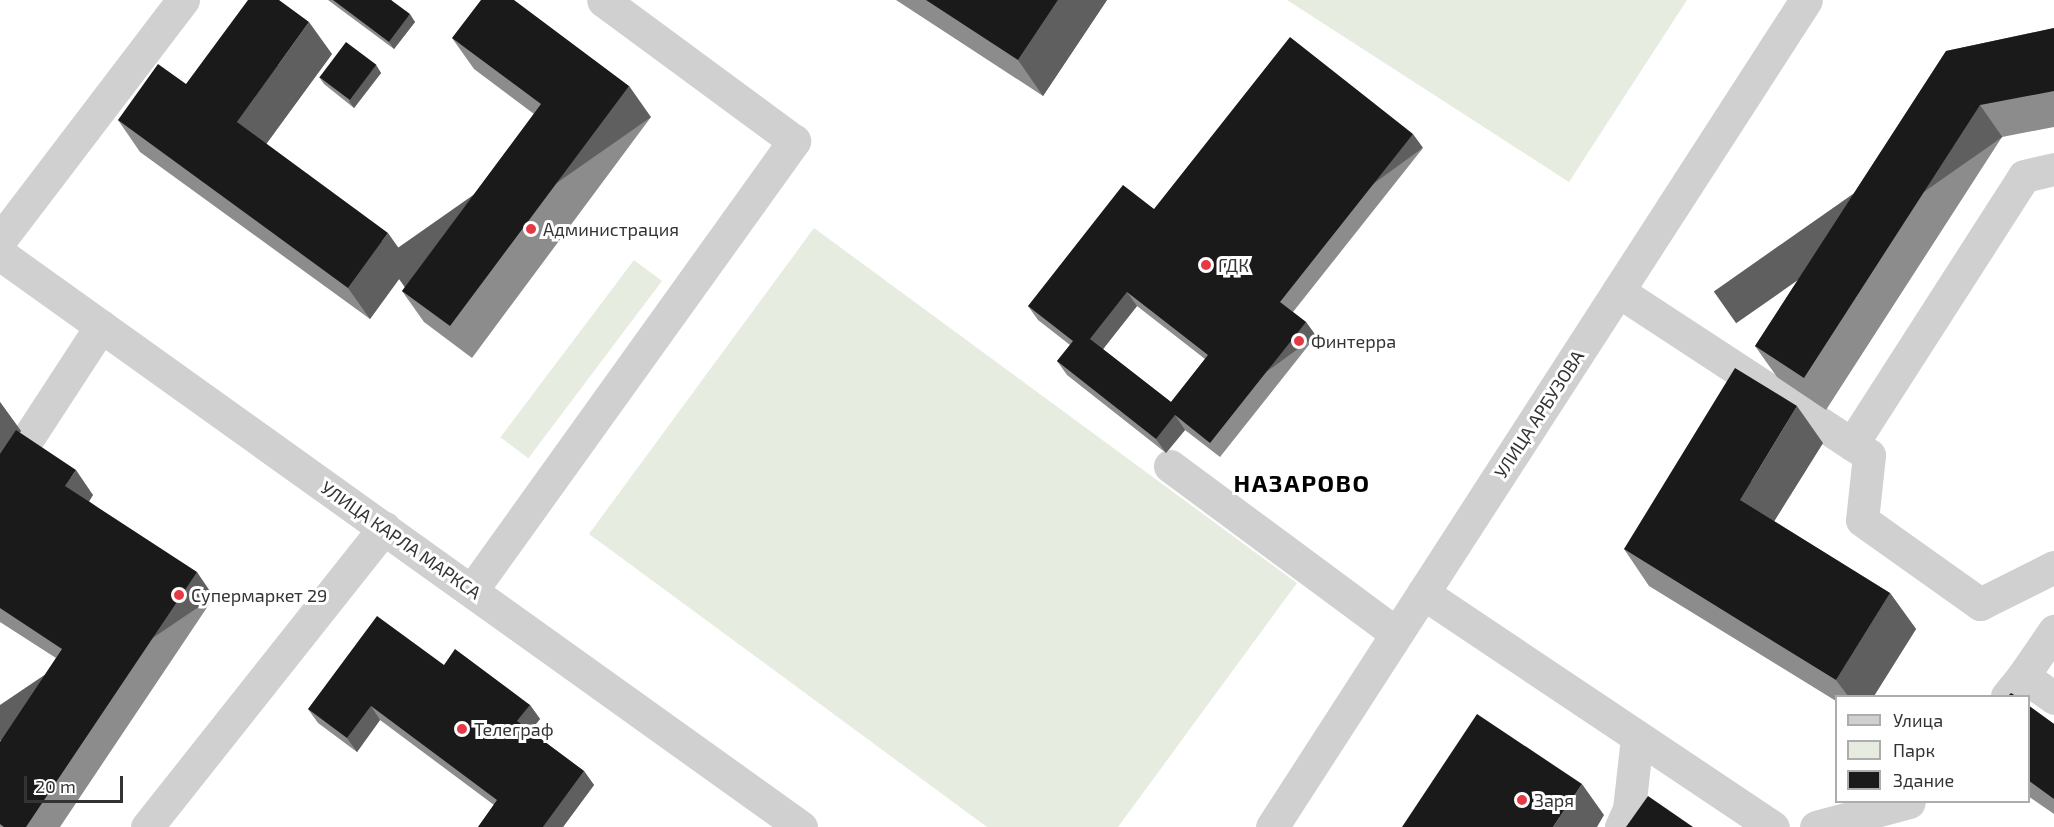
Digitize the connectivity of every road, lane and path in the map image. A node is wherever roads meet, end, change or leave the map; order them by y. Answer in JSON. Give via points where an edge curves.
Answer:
{"nodes":[{"id":1,"x":183,"y":0,"type":"edge"},
{"id":2,"x":603,"y":0,"type":"edge"},
{"id":3,"x":1806,"y":0,"type":"edge"},
{"id":4,"x":2054,"y":169,"type":"edge"},
{"id":5,"x":0,"y":240,"type":"edge"},
{"id":6,"x":0,"y":254,"type":"edge"},
{"id":7,"x":1618,"y":291,"type":"junction"},
{"id":8,"x":101,"y":326,"type":"junction"},
{"id":9,"x":1852,"y":444,"type":"junction"},
{"id":10,"x":1170,"y":466,"type":"dead end"},
{"id":11,"x":0,"y":481,"type":"edge"},
{"id":12,"x":384,"y":528,"type":"junction"},
{"id":13,"x":2054,"y":567,"type":"edge"},
{"id":14,"x":472,"y":590,"type":"junction"},
{"id":15,"x":1423,"y":593,"type":"junction"},
{"id":16,"x":2054,"y":632,"type":"edge"},
{"id":17,"x":1397,"y":633,"type":"junction"},
{"id":18,"x":2015,"y":686,"type":"edge"},
{"id":19,"x":2054,"y":698,"type":"edge"},
{"id":20,"x":1637,"y":738,"type":"junction"},
{"id":21,"x":1902,"y":803,"type":"edge"},
{"id":22,"x":147,"y":827,"type":"edge"},
{"id":23,"x":801,"y":827,"type":"edge"},
{"id":24,"x":1272,"y":827,"type":"edge"},
{"id":25,"x":1621,"y":827,"type":"edge"},
{"id":26,"x":1773,"y":827,"type":"edge"},
{"id":27,"x":1816,"y":827,"type":"edge"}],
"edges":[{"from":1,"to":5,"type":"street"},
{"from":2,"to":14,"type":"street","via":[[794,141]]},
{"from":3,"to":7,"type":"street","name":"УЛИЦА АРБУЗОВА"},
{"from":4,"to":9,"type":"street","via":[[2024,176]]},
{"from":6,"to":8,"type":"street","name":"УЛИЦА КАРЛА МАРКСА"},
{"from":7,"to":9,"type":"street"},
{"from":7,"to":15,"type":"street","name":"УЛИЦА АРБУЗОВА"},
{"from":8,"to":11,"type":"street"},
{"from":8,"to":12,"type":"street","name":"УЛИЦА КАРЛА МАРКСА"},
{"from":9,"to":13,"type":"street","via":[[1869,455],[1862,520],[1980,604]]},
{"from":10,"to":17,"type":"street"},
{"from":12,"to":14,"type":"street","name":"УЛИЦА КАРЛА МАРКСА"},
{"from":12,"to":22,"type":"street"},
{"from":14,"to":23,"type":"street","name":"УЛИЦА КАРЛА МАРКСА"},
{"from":15,"to":17,"type":"street","name":"УЛИЦА АРБУЗОВА"},
{"from":15,"to":20,"type":"street"},
{"from":16,"to":18,"type":"street"},
{"from":17,"to":24,"type":"street","name":"УЛИЦА АРБУЗОВА"},
{"from":18,"to":19,"type":"street"},
{"from":20,"to":25,"type":"street","via":[[1629,809]]},
{"from":20,"to":26,"type":"street"},
{"from":21,"to":27,"type":"street"}]}
